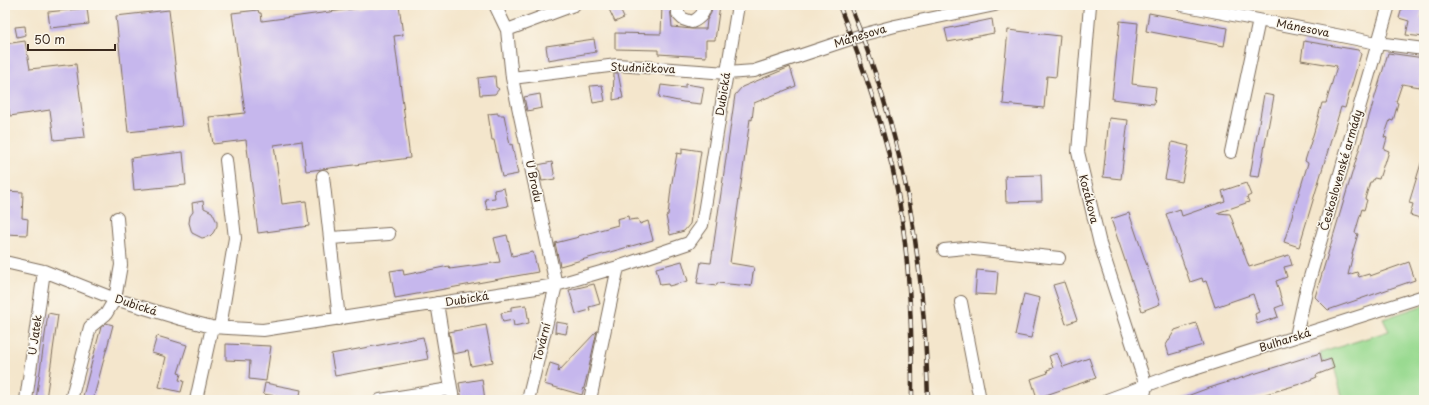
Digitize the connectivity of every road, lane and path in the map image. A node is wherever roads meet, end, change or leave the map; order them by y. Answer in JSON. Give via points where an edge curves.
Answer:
{"nodes":[{"id":1,"x":495,"y":5,"type":"edge"},
{"id":2,"x":574,"y":5,"type":"edge"},
{"id":3,"x":678,"y":5,"type":"edge"},
{"id":4,"x":705,"y":5,"type":"edge"},
{"id":5,"x":738,"y":5,"type":"edge"},
{"id":6,"x":995,"y":5,"type":"edge"},
{"id":7,"x":1090,"y":5,"type":"edge"},
{"id":8,"x":1182,"y":5,"type":"edge"},
{"id":9,"x":1389,"y":5,"type":"edge"},
{"id":10,"x":1259,"y":20,"type":"junction"},
{"id":11,"x":507,"y":30,"type":"junction"},
{"id":12,"x":1377,"y":43,"type":"junction"},
{"id":13,"x":1424,"y":49,"type":"edge"},
{"id":14,"x":727,"y":73,"type":"junction"},
{"id":15,"x":512,"y":78,"type":"junction"},
{"id":16,"x":1231,"y":152,"type":"dead end"},
{"id":17,"x":226,"y":160,"type":"dead end"},
{"id":18,"x":323,"y":176,"type":"dead end"},
{"id":19,"x":117,"y":218,"type":"dead end"},
{"id":20,"x":389,"y":234,"type":"dead end"},
{"id":21,"x":331,"y":238,"type":"junction"},
{"id":22,"x":944,"y":250,"type":"dead end"},
{"id":23,"x":1059,"y":258,"type":"dead end"},
{"id":24,"x":5,"y":262,"type":"edge"},
{"id":25,"x":618,"y":267,"type":"junction"},
{"id":26,"x":44,"y":270,"type":"junction"},
{"id":27,"x":556,"y":285,"type":"junction"},
{"id":28,"x":1424,"y":296,"type":"edge"},
{"id":29,"x":115,"y":299,"type":"junction"},
{"id":30,"x":961,"y":302,"type":"dead end"},
{"id":31,"x":437,"y":303,"type":"junction"},
{"id":32,"x":339,"y":318,"type":"junction"},
{"id":33,"x":216,"y":327,"type":"junction"},
{"id":34,"x":1296,"y":336,"type":"junction"},
{"id":35,"x":1146,"y":386,"type":"junction"},
{"id":36,"x":452,"y":394,"type":"edge"},
{"id":37,"x":26,"y":400,"type":"edge"},
{"id":38,"x":71,"y":400,"type":"edge"},
{"id":39,"x":196,"y":400,"type":"edge"},
{"id":40,"x":380,"y":400,"type":"edge"},
{"id":41,"x":528,"y":400,"type":"edge"},
{"id":42,"x":590,"y":400,"type":"edge"},
{"id":43,"x":980,"y":400,"type":"edge"},
{"id":44,"x":1107,"y":400,"type":"edge"},
{"id":45,"x":1143,"y":400,"type":"edge"}],
"edges":[{"from":1,"to":11,"type":"street","name":"U Brodu"},
{"from":2,"to":11,"type":"street"},
{"from":3,"to":4,"type":"street","via":[[678,14],[692,22],[699,19],[705,11]]},
{"from":5,"to":14,"type":"street","name":"Dubická"},
{"from":6,"to":14,"type":"street","name":"Mánesova","via":[[894,26],[754,71]]},
{"from":7,"to":35,"type":"street","name":"Kozákova","via":[[1078,152],[1100,244]]},
{"from":8,"to":10,"type":"street","name":"Mánesova"},
{"from":9,"to":12,"type":"street","name":"Československé armády"},
{"from":10,"to":12,"type":"street","name":"Mánesova"},
{"from":10,"to":16,"type":"street"},
{"from":11,"to":15,"type":"street","name":"U Brodu"},
{"from":12,"to":13,"type":"street","name":"Mánesova"},
{"from":12,"to":34,"type":"street","name":"Československé armády","via":[[1306,291]]},
{"from":14,"to":15,"type":"street","name":"Studničkova","via":[[617,65]]},
{"from":14,"to":25,"type":"street","name":"Dubická","via":[[702,225],[689,243]]},
{"from":15,"to":27,"type":"street","name":"U Brodu"},
{"from":17,"to":33,"type":"street","via":[[236,238]]},
{"from":18,"to":21,"type":"street"},
{"from":19,"to":29,"type":"street","via":[[121,266]]},
{"from":20,"to":21,"type":"street"},
{"from":21,"to":32,"type":"street"},
{"from":22,"to":23,"type":"street","via":[[965,248]]},
{"from":24,"to":26,"type":"street","name":"Dubická"},
{"from":25,"to":27,"type":"street","name":"Dubická"},
{"from":25,"to":42,"type":"street"},
{"from":26,"to":29,"type":"street","name":"Dubická"},
{"from":26,"to":37,"type":"street","name":"U Jatek"},
{"from":27,"to":31,"type":"street","name":"Dubická"},
{"from":27,"to":41,"type":"street","name":"Tovární"},
{"from":28,"to":34,"type":"street","name":"Bulharská"},
{"from":29,"to":33,"type":"street","name":"Dubická"},
{"from":29,"to":38,"type":"street","via":[[106,314],[90,327]]},
{"from":30,"to":43,"type":"street"},
{"from":31,"to":32,"type":"street","name":"Dubická"},
{"from":31,"to":36,"type":"street"},
{"from":32,"to":33,"type":"street","name":"Dubická","via":[[263,330]]},
{"from":33,"to":39,"type":"street"},
{"from":34,"to":35,"type":"street","name":"Bulharská"},
{"from":35,"to":44,"type":"street","name":"Bulharská"},
{"from":35,"to":45,"type":"street"},
{"from":36,"to":40,"type":"street"}]}
